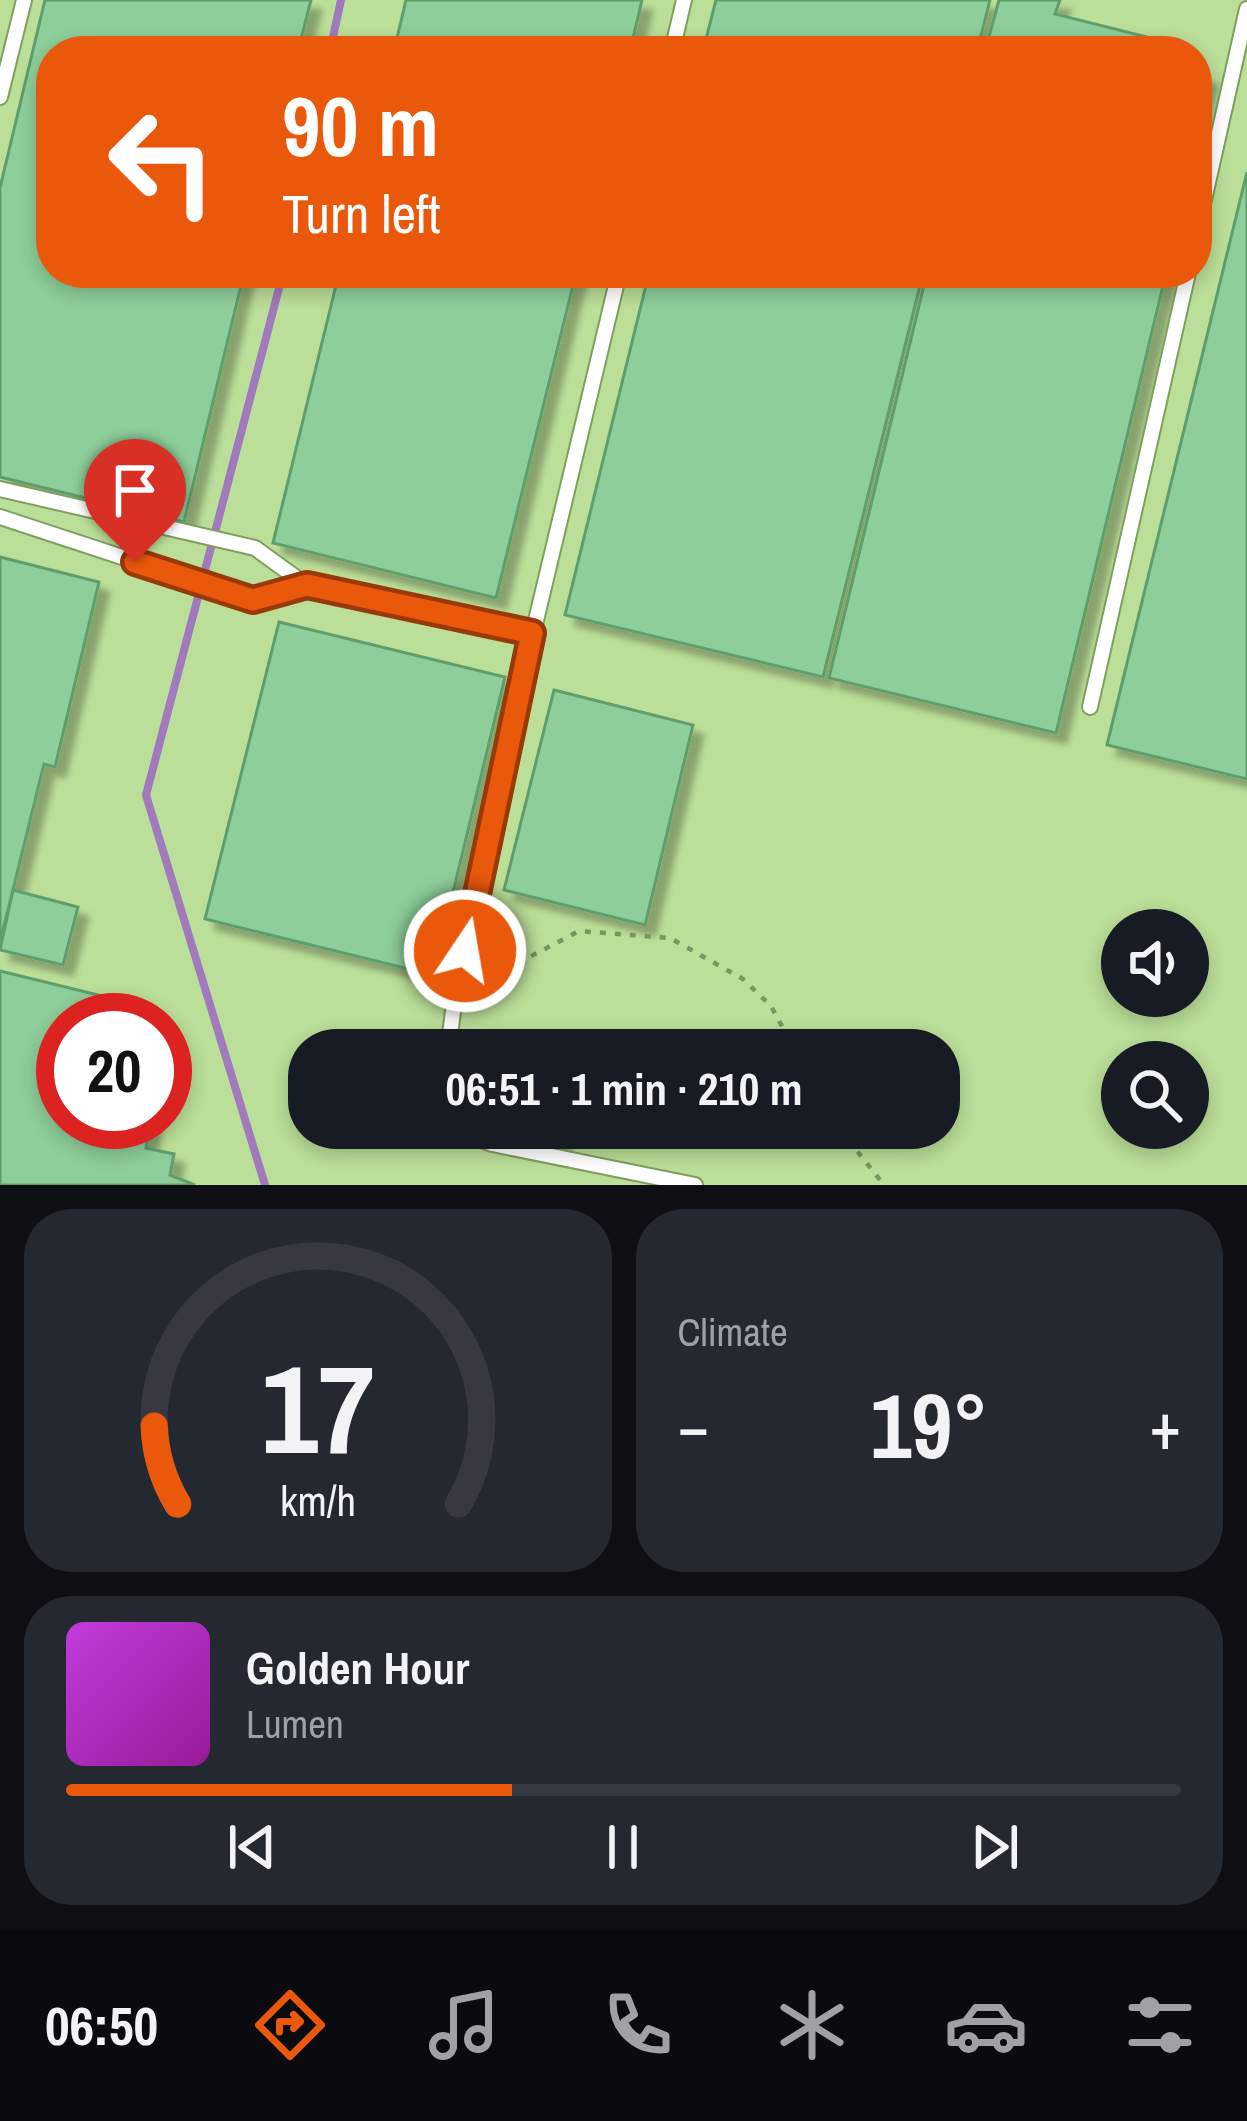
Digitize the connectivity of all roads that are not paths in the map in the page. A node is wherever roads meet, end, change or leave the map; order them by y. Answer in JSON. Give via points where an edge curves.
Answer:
{"nodes":[{"id":1,"x":24,"y":0,"type":"edge"},
{"id":2,"x":685,"y":0,"type":"edge"},
{"id":3,"x":1247,"y":9,"type":"edge"},
{"id":4,"x":676,"y":36,"type":"edge"},
{"id":5,"x":0,"y":97,"type":"edge"},
{"id":6,"x":1212,"y":164,"type":"edge"},
{"id":7,"x":615,"y":288,"type":"edge"},
{"id":8,"x":1185,"y":288,"type":"edge"},
{"id":9,"x":0,"y":489,"type":"edge"},
{"id":10,"x":0,"y":517,"type":"edge"},
{"id":11,"x":307,"y":585,"type":"junction"},
{"id":12,"x":532,"y":633,"type":"junction"},
{"id":13,"x":1090,"y":707,"type":"dead end"},
{"id":14,"x":451,"y":1029,"type":"edge"},
{"id":15,"x":517,"y":1149,"type":"edge"},
{"id":16,"x":695,"y":1185,"type":"edge"}],
"edges":[{"from":1,"to":5,"type":"lane"},
{"from":2,"to":4,"type":"lane"},
{"from":3,"to":6,"type":"lane"},
{"from":7,"to":12,"type":"lane"},
{"from":8,"to":13,"type":"lane"},
{"from":9,"to":11,"type":"lane","via":[[255,548]]},
{"from":10,"to":11,"type":"lane","via":[[253,600]]},
{"from":11,"to":12,"type":"lane"},
{"from":12,"to":14,"type":"lane"},
{"from":15,"to":16,"type":"lane"}]}
